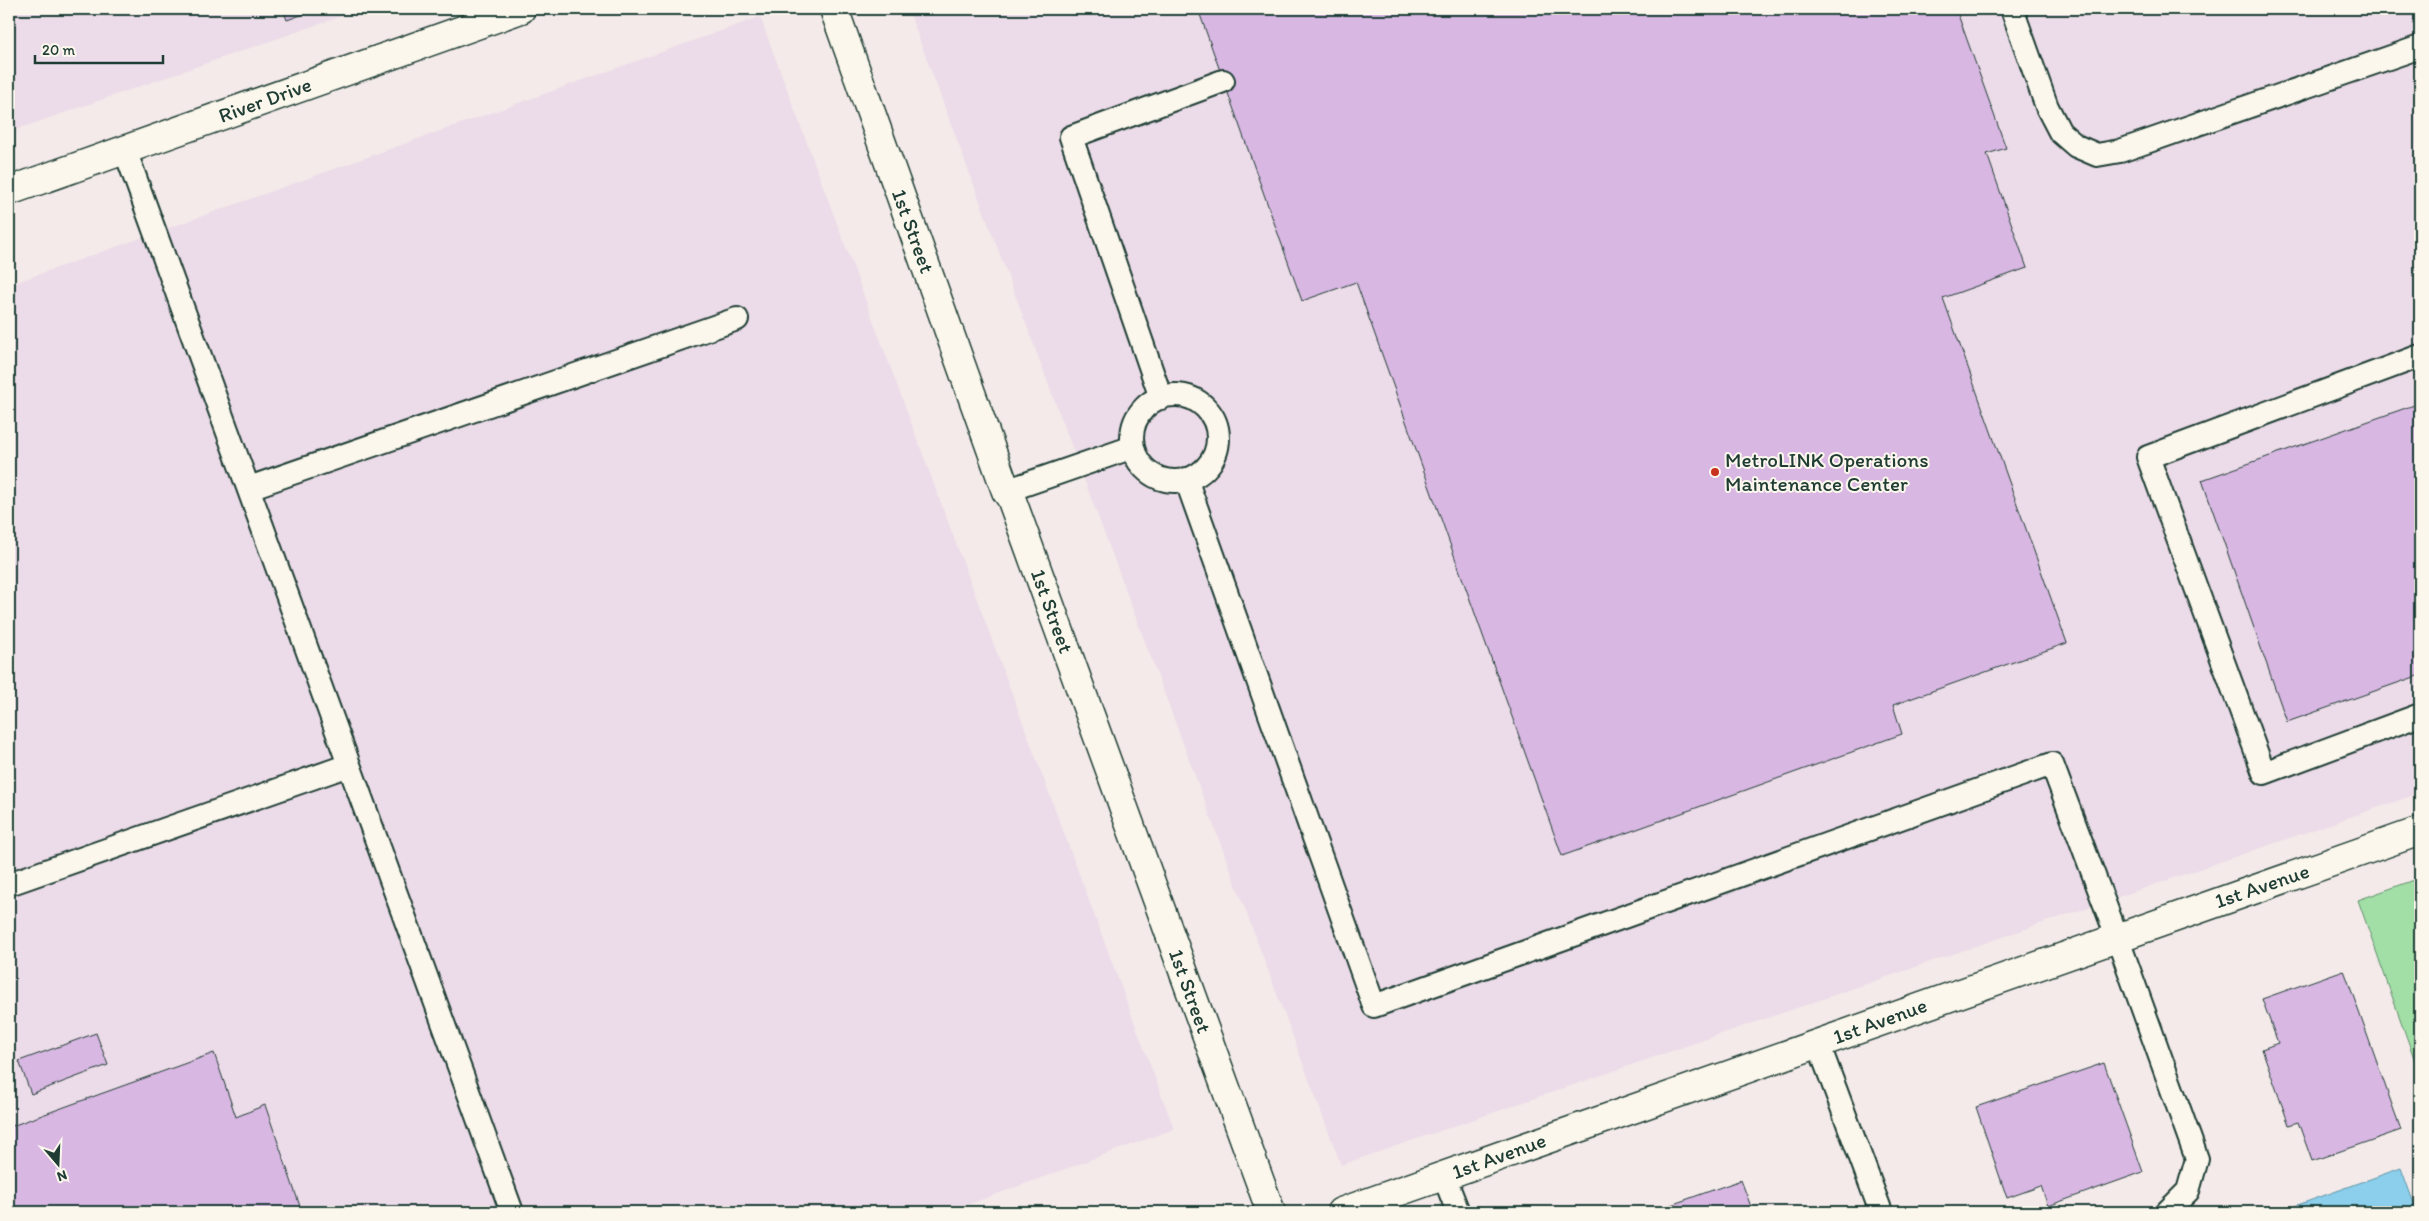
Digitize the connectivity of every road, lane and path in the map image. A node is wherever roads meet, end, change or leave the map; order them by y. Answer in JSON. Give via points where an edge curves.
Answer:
{"nodes":[{"id":1,"x":521,"y":9,"type":"edge"},
{"id":2,"x":834,"y":9,"type":"edge"},
{"id":3,"x":2012,"y":9,"type":"edge"},
{"id":4,"x":2420,"y":47,"type":"edge"},
{"id":5,"x":1223,"y":81,"type":"dead end"},
{"id":6,"x":125,"y":150,"type":"junction"},
{"id":7,"x":9,"y":191,"type":"edge"},
{"id":8,"x":737,"y":319,"type":"dead end"},
{"id":9,"x":2420,"y":356,"type":"edge"},
{"id":10,"x":1160,"y":398,"type":"junction"},
{"id":11,"x":1133,"y":447,"type":"junction"},
{"id":12,"x":1186,"y":479,"type":"junction"},
{"id":13,"x":249,"y":488,"type":"junction"},
{"id":14,"x":1006,"y":491,"type":"junction"},
{"id":15,"x":2420,"y":715,"type":"edge"},
{"id":16,"x":349,"y":765,"type":"junction"},
{"id":17,"x":2420,"y":831,"type":"edge"},
{"id":18,"x":9,"y":884,"type":"edge"},
{"id":19,"x":2117,"y":937,"type":"junction"},
{"id":20,"x":1818,"y":1043,"type":"junction"},
{"id":21,"x":1444,"y":1176,"type":"junction"},
{"id":22,"x":512,"y":1212,"type":"edge"},
{"id":23,"x":1271,"y":1212,"type":"edge"},
{"id":24,"x":1341,"y":1212,"type":"edge"},
{"id":25,"x":1458,"y":1212,"type":"edge"},
{"id":26,"x":1881,"y":1212,"type":"edge"},
{"id":27,"x":2167,"y":1212,"type":"edge"}],
"edges":[{"from":1,"to":6,"type":"street","name":"River Drive"},
{"from":2,"to":14,"type":"street","name":"1st Street"},
{"from":3,"to":4,"type":"lane","via":[[2047,107],[2060,132],[2076,146],[2098,155],[2120,151]]},
{"from":5,"to":10,"type":"lane","via":[[1071,137]]},
{"from":6,"to":7,"type":"street","name":"River Drive"},
{"from":6,"to":13,"type":"lane"},
{"from":8,"to":13,"type":"lane"},
{"from":9,"to":15,"type":"lane","via":[[2148,457],[2264,773]]},
{"from":10,"to":11,"type":"lane","via":[[1151,402],[1138,416],[1132,437]]},
{"from":10,"to":12,"type":"lane","via":[[1173,394],[1189,397],[1208,409],[1217,425],[1218,444],[1210,463],[1194,477]]},
{"from":11,"to":12,"type":"lane","via":[[1148,472],[1168,480]]},
{"from":11,"to":14,"type":"lane"},
{"from":12,"to":19,"type":"lane","via":[[1374,1006],[2052,764]]},
{"from":13,"to":16,"type":"lane"},
{"from":14,"to":23,"type":"street","name":"1st Street"},
{"from":16,"to":18,"type":"lane"},
{"from":16,"to":22,"type":"lane"},
{"from":17,"to":19,"type":"street","name":"1st Avenue"},
{"from":19,"to":20,"type":"street","name":"1st Avenue"},
{"from":19,"to":27,"type":"lane","via":[[2197,1159],[2188,1191]]},
{"from":20,"to":21,"type":"street","name":"1st Avenue"},
{"from":20,"to":26,"type":"lane"},
{"from":21,"to":24,"type":"street","name":"1st Avenue"},
{"from":21,"to":25,"type":"lane"}]}
